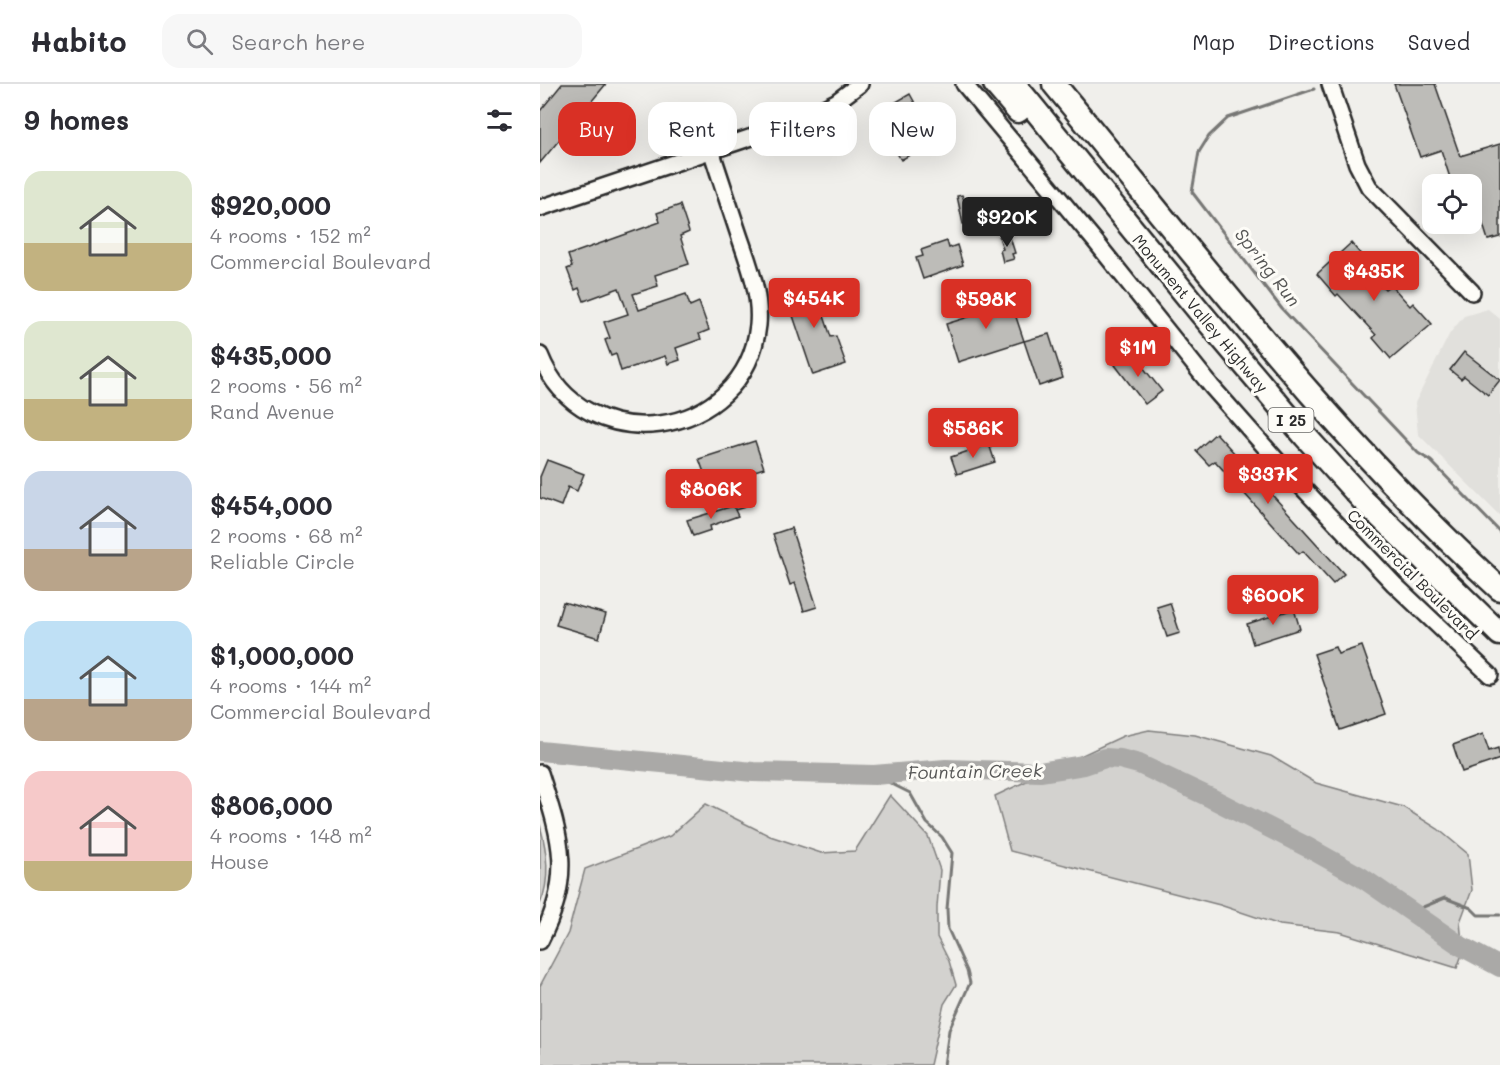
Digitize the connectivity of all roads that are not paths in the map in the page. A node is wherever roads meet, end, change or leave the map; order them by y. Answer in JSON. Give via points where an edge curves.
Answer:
{"nodes":[{"id":1,"x":860,"y":84,"type":"edge"},
{"id":2,"x":964,"y":84,"type":"edge"},
{"id":3,"x":995,"y":84,"type":"edge"},
{"id":4,"x":1014,"y":84,"type":"edge"},
{"id":5,"x":1054,"y":84,"type":"edge"},
{"id":6,"x":1330,"y":84,"type":"edge"},
{"id":7,"x":737,"y":141,"type":"edge"},
{"id":8,"x":693,"y":156,"type":"edge"},
{"id":9,"x":713,"y":156,"type":"edge"},
{"id":10,"x":1099,"y":189,"type":"junction"},
{"id":11,"x":540,"y":208,"type":"edge"},
{"id":12,"x":1472,"y":292,"type":"dead end"},
{"id":13,"x":540,"y":355,"type":"edge"},
{"id":14,"x":1500,"y":589,"type":"edge"},
{"id":15,"x":1500,"y":634,"type":"edge"},
{"id":16,"x":1490,"y":675,"type":"dead end"},
{"id":17,"x":540,"y":773,"type":"edge"},
{"id":18,"x":540,"y":941,"type":"edge"}],
"edges":[{"from":1,"to":7,"type":"street","via":[[812,115]]},
{"from":2,"to":16,"type":"street","name":"Commercial Boulevard","via":[[1212,387],[1281,465],[1394,584]]},
{"from":3,"to":10,"type":"highway","via":[[1044,142]]},
{"from":4,"to":10,"type":"highway","name":"Monument Valley Highway","number":"I 25"},
{"from":5,"to":14,"type":"highway","name":"Monument Valley Highway","number":"I 25","via":[[1332,416],[1384,474]]},
{"from":6,"to":12,"type":"street","via":[[1357,164],[1369,187]]},
{"from":8,"to":11,"type":"street"},
{"from":9,"to":13,"type":"street","via":[[758,301],[754,342],[736,382],[715,402],[684,419],[658,426],[628,424],[581,407],[556,382]]},
{"from":10,"to":15,"type":"highway","name":"Monument Valley Highway","number":"I 25","via":[[1305,436],[1363,500]]},
{"from":17,"to":18,"type":"street","via":[[556,823],[561,858],[556,907]]}]}
